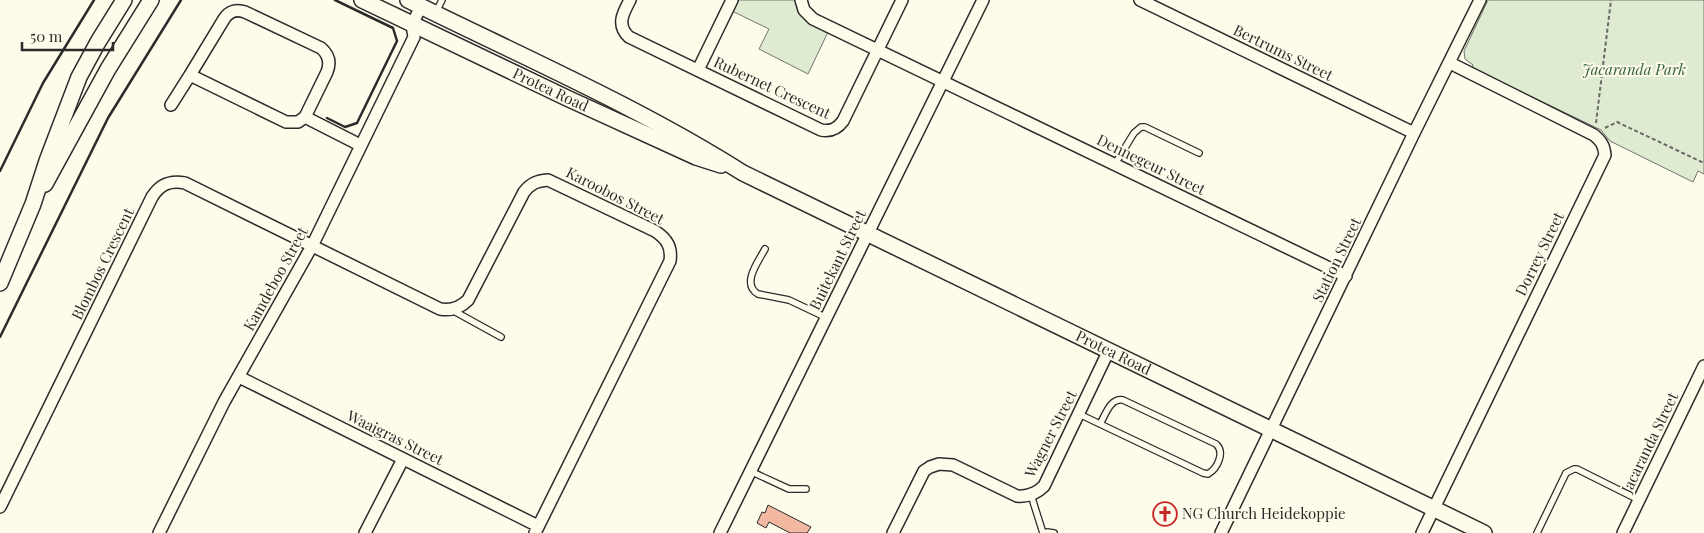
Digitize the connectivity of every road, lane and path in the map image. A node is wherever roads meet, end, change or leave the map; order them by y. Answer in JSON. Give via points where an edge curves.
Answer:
{"nodes":[{"id":1,"x":124,"y":0,"type":"edge"},
{"id":2,"x":151,"y":0,"type":"edge"},
{"id":3,"x":362,"y":0,"type":"edge"},
{"id":4,"x":630,"y":0,"type":"edge"},
{"id":5,"x":732,"y":0,"type":"edge"},
{"id":6,"x":801,"y":0,"type":"edge"},
{"id":7,"x":902,"y":0,"type":"edge"},
{"id":8,"x":984,"y":0,"type":"edge"},
{"id":9,"x":1140,"y":0,"type":"edge"},
{"id":10,"x":1480,"y":0,"type":"edge"},
{"id":11,"x":1611,"y":0,"type":"edge"},
{"id":12,"x":418,"y":2,"type":"edge"},
{"id":13,"x":439,"y":6,"type":"edge"},
{"id":14,"x":417,"y":31,"type":"junction"},
{"id":15,"x":877,"y":50,"type":"junction"},
{"id":16,"x":1450,"y":63,"type":"junction"},
{"id":17,"x":698,"y":70,"type":"junction"},
{"id":18,"x":190,"y":75,"type":"junction"},
{"id":19,"x":943,"y":81,"type":"junction"},
{"id":20,"x":171,"y":105,"type":"dead end"},
{"id":21,"x":305,"y":117,"type":"junction"},
{"id":22,"x":1414,"y":133,"type":"junction"},
{"id":23,"x":1594,"y":135,"type":"junction"},
{"id":24,"x":360,"y":145,"type":"junction"},
{"id":25,"x":1199,"y":153,"type":"dead end"},
{"id":26,"x":1704,"y":163,"type":"edge"},
{"id":27,"x":1115,"y":164,"type":"junction"},
{"id":28,"x":743,"y":173,"type":"junction"},
{"id":29,"x":33,"y":204,"type":"junction"},
{"id":30,"x":867,"y":234,"type":"junction"},
{"id":31,"x":312,"y":246,"type":"junction"},
{"id":32,"x":765,"y":249,"type":"dead end"},
{"id":33,"x":1346,"y":276,"type":"junction"},
{"id":34,"x":0,"y":283,"type":"edge"},
{"id":35,"x":452,"y":310,"type":"junction"},
{"id":36,"x":827,"y":318,"type":"junction"},
{"id":37,"x":501,"y":337,"type":"dead end"},
{"id":38,"x":1109,"y":350,"type":"junction"},
{"id":39,"x":1704,"y":366,"type":"edge"},
{"id":40,"x":239,"y":377,"type":"junction"},
{"id":41,"x":1078,"y":414,"type":"junction"},
{"id":42,"x":1100,"y":424,"type":"junction"},
{"id":43,"x":1271,"y":429,"type":"junction"},
{"id":44,"x":403,"y":459,"type":"junction"},
{"id":45,"x":750,"y":471,"type":"junction"},
{"id":46,"x":806,"y":489,"type":"dead end"},
{"id":47,"x":1031,"y":495,"type":"junction"},
{"id":48,"x":1639,"y":500,"type":"junction"},
{"id":49,"x":0,"y":507,"type":"edge"},
{"id":50,"x":1434,"y":509,"type":"junction"},
{"id":51,"x":537,"y":530,"type":"edge"},
{"id":52,"x":159,"y":533,"type":"edge"},
{"id":53,"x":365,"y":533,"type":"edge"},
{"id":54,"x":720,"y":533,"type":"edge"},
{"id":55,"x":893,"y":533,"type":"edge"},
{"id":56,"x":1044,"y":533,"type":"edge"},
{"id":57,"x":1054,"y":533,"type":"edge"},
{"id":58,"x":1221,"y":533,"type":"edge"},
{"id":59,"x":1422,"y":533,"type":"edge"},
{"id":60,"x":1484,"y":533,"type":"edge"},
{"id":61,"x":1537,"y":533,"type":"edge"},
{"id":62,"x":1623,"y":533,"type":"edge"}],
"edges":[{"from":1,"to":29,"type":"street","via":[[79,77]]},
{"from":2,"to":29,"type":"street","via":[[108,69]]},
{"from":3,"to":14,"type":"street","name":"Protea Road"},
{"from":4,"to":17,"type":"street","name":"Rubernet Crescent","via":[[622,19],[625,34]]},
{"from":5,"to":17,"type":"street"},
{"from":6,"to":15,"type":"street","name":"Dennegeur Street","via":[[804,10],[813,19]]},
{"from":7,"to":15,"type":"street","name":"Rubernet Crescent"},
{"from":8,"to":19,"type":"street","name":"Buitekant Street"},
{"from":9,"to":22,"type":"street","name":"Bertrums Street"},
{"from":10,"to":16,"type":"street","name":"Station Street"},
{"from":11,"to":23,"type":"path"},
{"from":12,"to":13,"type":"street","name":"Protea Road"},
{"from":12,"to":14,"type":"street","name":"Kamdeboo Street"},
{"from":13,"to":14,"type":"street","name":"Kamdeboo Street"},
{"from":13,"to":28,"type":"street","name":"Protea Road","via":[[702,146]]},
{"from":14,"to":24,"type":"street","name":"Kamdeboo Street"},
{"from":14,"to":28,"type":"street","name":"Protea Road","via":[[696,157]]},
{"from":15,"to":17,"type":"street","name":"Rubernet Crescent","via":[[843,121],[828,131]]},
{"from":15,"to":19,"type":"street","name":"Dennegeur Street"},
{"from":16,"to":22,"type":"street","name":"Station Street"},
{"from":16,"to":23,"type":"street"},
{"from":18,"to":20,"type":"street"},
{"from":18,"to":21,"type":"street","via":[[286,122],[298,122]]},
{"from":18,"to":21,"type":"street","via":[[227,15],[242,11],[320,48],[327,55],[328,68]]},
{"from":19,"to":27,"type":"street","name":"Dennegeur Street"},
{"from":19,"to":30,"type":"street","name":"Buitekant Street"},
{"from":21,"to":24,"type":"street"},
{"from":22,"to":33,"type":"street","name":"Station Street"},
{"from":23,"to":26,"type":"path","via":[[1617,122]]},
{"from":23,"to":50,"type":"street","name":"Dorrey Street","via":[[1601,141],[1604,155]]},
{"from":24,"to":31,"type":"street","name":"Kamdeboo Street"},
{"from":25,"to":27,"type":"lane","via":[[1141,127]]},
{"from":27,"to":33,"type":"street","name":"Dennegeur Street"},
{"from":28,"to":30,"type":"street","name":"Protea Road"},
{"from":29,"to":34,"type":"street"},
{"from":30,"to":36,"type":"street","name":"Buitekant Street"},
{"from":30,"to":38,"type":"street","name":"Protea Road"},
{"from":31,"to":35,"type":"street","via":[[440,309]]},
{"from":31,"to":40,"type":"street","name":"Kamdeboo Street"},
{"from":31,"to":49,"type":"street","name":"Blombos Crescent","via":[[185,183],[172,182],[160,187]]},
{"from":32,"to":36,"type":"lane","via":[[750,278],[751,288],[758,294],[789,300]]},
{"from":33,"to":43,"type":"street","name":"Station Street"},
{"from":35,"to":37,"type":"lane"},
{"from":35,"to":51,"type":"street","name":"Karoobos Street","via":[[468,300],[524,192],[537,181],[556,182],[655,231],[669,245],[670,261]]},
{"from":36,"to":45,"type":"street","name":"Buitekant Street"},
{"from":38,"to":41,"type":"street","name":"Wagner Street"},
{"from":38,"to":43,"type":"street","name":"Protea Road"},
{"from":39,"to":48,"type":"street","name":"Jacaranda Street"},
{"from":40,"to":44,"type":"street","name":"Waaigras Street"},
{"from":40,"to":52,"type":"street","name":"Kamdeboo Street"},
{"from":41,"to":42,"type":"lane"},
{"from":41,"to":47,"type":"street","name":"Wagner Street","via":[[1044,486]]},
{"from":42,"to":42,"type":"lane","via":[[1112,403],[1123,400],[1216,444],[1221,454],[1212,473],[1208,474]]},
{"from":43,"to":50,"type":"street","name":"Protea Road"},
{"from":43,"to":58,"type":"street","name":"Station Street"},
{"from":44,"to":51,"type":"street","name":"Waaigras Street"},
{"from":44,"to":53,"type":"street"},
{"from":45,"to":46,"type":"lane","via":[[789,490]]},
{"from":45,"to":54,"type":"street","name":"Buitekant Street"},
{"from":47,"to":55,"type":"street","name":"Wagner Street","via":[[1017,496],[953,465],[939,464],[924,472]]},
{"from":47,"to":56,"type":"lane"},
{"from":48,"to":61,"type":"lane","via":[[1574,468],[1566,473]]},
{"from":48,"to":62,"type":"street","name":"Jacaranda Street"},
{"from":50,"to":59,"type":"street","name":"Dorrey Street"},
{"from":50,"to":60,"type":"street","name":"Protea Road"},
{"from":56,"to":57,"type":"lane"}]}
